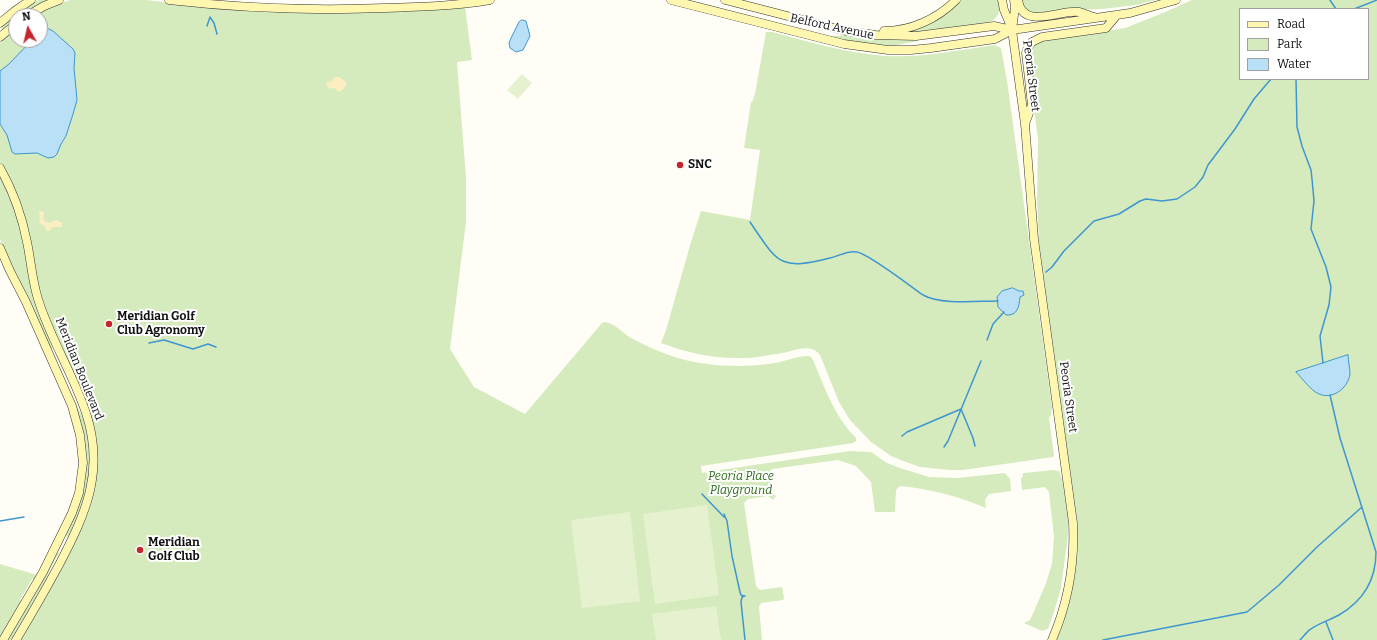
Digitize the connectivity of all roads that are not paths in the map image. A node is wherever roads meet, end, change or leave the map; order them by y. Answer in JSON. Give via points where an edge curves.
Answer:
{"nodes":[{"id":1,"x":32,"y":0,"type":"edge"},
{"id":2,"x":59,"y":0,"type":"edge"},
{"id":3,"x":169,"y":0,"type":"edge"},
{"id":4,"x":490,"y":0,"type":"edge"},
{"id":5,"x":671,"y":0,"type":"edge"},
{"id":6,"x":725,"y":0,"type":"edge"},
{"id":7,"x":956,"y":0,"type":"edge"},
{"id":8,"x":1002,"y":0,"type":"edge"},
{"id":9,"x":1014,"y":0,"type":"edge"},
{"id":10,"x":1018,"y":0,"type":"edge"},
{"id":11,"x":1176,"y":0,"type":"edge"},
{"id":12,"x":41,"y":8,"type":"edge"},
{"id":13,"x":1117,"y":15,"type":"junction"},
{"id":14,"x":1096,"y":18,"type":"junction"},
{"id":15,"x":0,"y":23,"type":"edge"},
{"id":16,"x":8,"y":30,"type":"edge"},
{"id":17,"x":1012,"y":30,"type":"junction"},
{"id":18,"x":870,"y":34,"type":"junction"},
{"id":19,"x":0,"y":37,"type":"edge"},
{"id":20,"x":1025,"y":124,"type":"junction"},
{"id":21,"x":0,"y":168,"type":"edge"},
{"id":22,"x":0,"y":248,"type":"edge"},
{"id":23,"x":2,"y":640,"type":"edge"},
{"id":24,"x":16,"y":640,"type":"edge"},
{"id":25,"x":1052,"y":640,"type":"edge"}],
"edges":[{"from":1,"to":15,"type":"main road"},
{"from":2,"to":12,"type":"main road"},
{"from":3,"to":4,"type":"main road","via":[[305,10],[436,6]]},
{"from":5,"to":17,"type":"main road","name":"Belford Avenue","via":[[836,42],[874,49],[931,48],[995,39]]},
{"from":6,"to":18,"type":"main road","name":"Belford Avenue","via":[[846,31]]},
{"from":7,"to":18,"type":"main road","via":[[941,13],[916,25]]},
{"from":8,"to":17,"type":"main road","name":"Peoria Street"},
{"from":9,"to":17,"type":"main road","name":"Peoria Street"},
{"from":10,"to":14,"type":"main road","via":[[1021,9],[1032,16],[1078,12]]},
{"from":11,"to":13,"type":"main road","name":"Belford Avenue"},
{"from":13,"to":14,"type":"main road","name":"Belford Avenue"},
{"from":13,"to":20,"type":"main road","via":[[1106,28],[1042,37],[1030,44],[1026,54],[1032,105]]},
{"from":14,"to":17,"type":"main road","name":"Belford Avenue"},
{"from":16,"to":19,"type":"main road"},
{"from":17,"to":18,"type":"main road","name":"Belford Avenue","via":[[994,26],[916,36]]},
{"from":17,"to":20,"type":"main road","name":"Peoria Street"},
{"from":20,"to":25,"type":"main road","name":"Peoria Street","via":[[1034,239],[1073,523],[1073,560],[1069,584]]},
{"from":21,"to":24,"type":"main road","name":"Meridian Boulevard","via":[[23,222],[38,301],[86,413],[94,454],[92,486],[82,519]]},
{"from":22,"to":23,"type":"main road","name":"Meridian Boulevard","via":[[72,406],[80,435],[83,463],[79,493],[72,513],[43,572]]}]}
